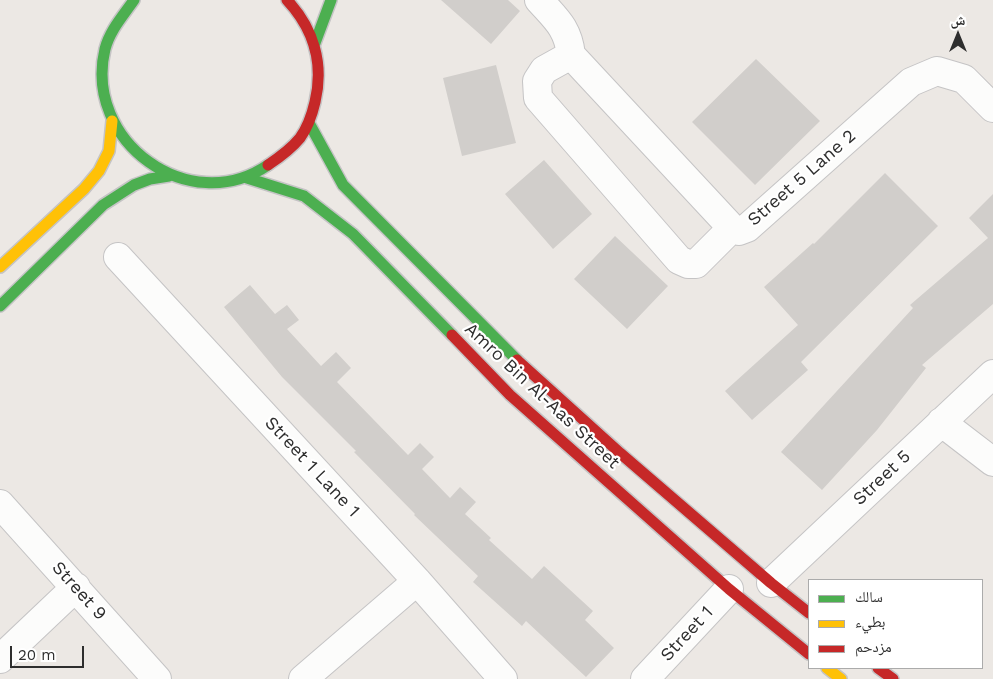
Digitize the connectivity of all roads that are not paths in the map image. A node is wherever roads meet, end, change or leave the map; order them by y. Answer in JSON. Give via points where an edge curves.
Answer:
{"nodes":[{"id":1,"x":134,"y":0,"type":"edge"},
{"id":2,"x":287,"y":0,"type":"edge"},
{"id":3,"x":331,"y":0,"type":"edge"},
{"id":4,"x":539,"y":0,"type":"edge"},
{"id":5,"x":111,"y":16,"type":"dead end"},
{"id":6,"x":112,"y":31,"type":"junction"},
{"id":7,"x":315,"y":43,"type":"junction"},
{"id":8,"x":571,"y":55,"type":"junction"},
{"id":9,"x":993,"y":108,"type":"edge"},
{"id":10,"x":112,"y":121,"type":"junction"},
{"id":11,"x":309,"y":123,"type":"junction"},
{"id":12,"x":169,"y":176,"type":"junction"},
{"id":13,"x":246,"y":178,"type":"junction"},
{"id":14,"x":732,"y":228,"type":"junction"},
{"id":15,"x":118,"y":257,"type":"dead end"},
{"id":16,"x":0,"y":268,"type":"edge"},
{"id":17,"x":0,"y":306,"type":"edge"},
{"id":18,"x":993,"y":374,"type":"edge"},
{"id":19,"x":941,"y":422,"type":"junction"},
{"id":20,"x":993,"y":462,"type":"edge"},
{"id":21,"x":0,"y":504,"type":"edge"},
{"id":22,"x":417,"y":581,"type":"junction"},
{"id":23,"x":771,"y":583,"type":"junction"},
{"id":24,"x":76,"y":587,"type":"junction"},
{"id":25,"x":729,"y":590,"type":"junction"},
{"id":26,"x":808,"y":612,"type":"edge"},
{"id":27,"x":808,"y":653,"type":"edge"},
{"id":28,"x":0,"y":658,"type":"edge"},
{"id":29,"x":828,"y":669,"type":"edge"},
{"id":30,"x":879,"y":669,"type":"edge"},
{"id":31,"x":157,"y":679,"type":"edge"},
{"id":32,"x":303,"y":679,"type":"edge"},
{"id":33,"x":503,"y":679,"type":"edge"},
{"id":34,"x":645,"y":679,"type":"edge"},
{"id":35,"x":841,"y":679,"type":"edge"},
{"id":36,"x":893,"y":679,"type":"edge"}],
"edges":[{"from":1,"to":6,"type":"main road"},
{"from":2,"to":7,"type":"main road","via":[[297,10]]},
{"from":3,"to":7,"type":"main road"},
{"from":4,"to":8,"type":"street","name":"Street 5 Lane 2","via":[[560,23],[569,40]]},
{"from":5,"to":6,"type":"main road"},
{"from":6,"to":10,"type":"main road","via":[[104,53],[102,76],[104,99]]},
{"from":7,"to":11,"type":"main road","via":[[319,84]]},
{"from":8,"to":14,"type":"street","name":"Street 5 Lane 2"},
{"from":8,"to":14,"type":"street","via":[[544,70],[537,81],[538,98],[679,260],[696,264]]},
{"from":9,"to":14,"type":"street","name":"Street 5 Lane 2","via":[[964,79],[937,71],[911,82],[747,228],[739,231]]},
{"from":10,"to":12,"type":"main road","via":[[126,144],[146,163]]},
{"from":10,"to":16,"type":"main road","via":[[109,151],[99,171]]},
{"from":11,"to":13,"type":"main road","via":[[293,147],[272,166]]},
{"from":11,"to":23,"type":"main road","name":"Amro Bin Al-Aas Street","via":[[343,185],[456,300],[529,372]]},
{"from":12,"to":13,"type":"main road","via":[[208,184]]},
{"from":12,"to":17,"type":"main road","via":[[139,181],[122,190]]},
{"from":13,"to":25,"type":"main road","name":"Amro Bin Al-Aas Street","via":[[304,196],[353,234],[510,395]]},
{"from":15,"to":22,"type":"street","name":"Street 1 Lane 1"},
{"from":18,"to":19,"type":"street","name":"Street 5"},
{"from":19,"to":20,"type":"street"},
{"from":19,"to":23,"type":"street","name":"Street 5"},
{"from":21,"to":24,"type":"street","name":"Street 9"},
{"from":22,"to":32,"type":"street"},
{"from":22,"to":33,"type":"street","name":"Street 1 Lane 1"},
{"from":23,"to":26,"type":"main road","name":"Amro Bin Al-Aas Street"},
{"from":24,"to":28,"type":"street"},
{"from":24,"to":31,"type":"street","name":"Street 9"},
{"from":25,"to":27,"type":"main road","name":"Amro Bin Al-Aas Street"},
{"from":25,"to":34,"type":"street","name":"Street 1"},
{"from":29,"to":35,"type":"main road"},
{"from":30,"to":36,"type":"main road"}]}
